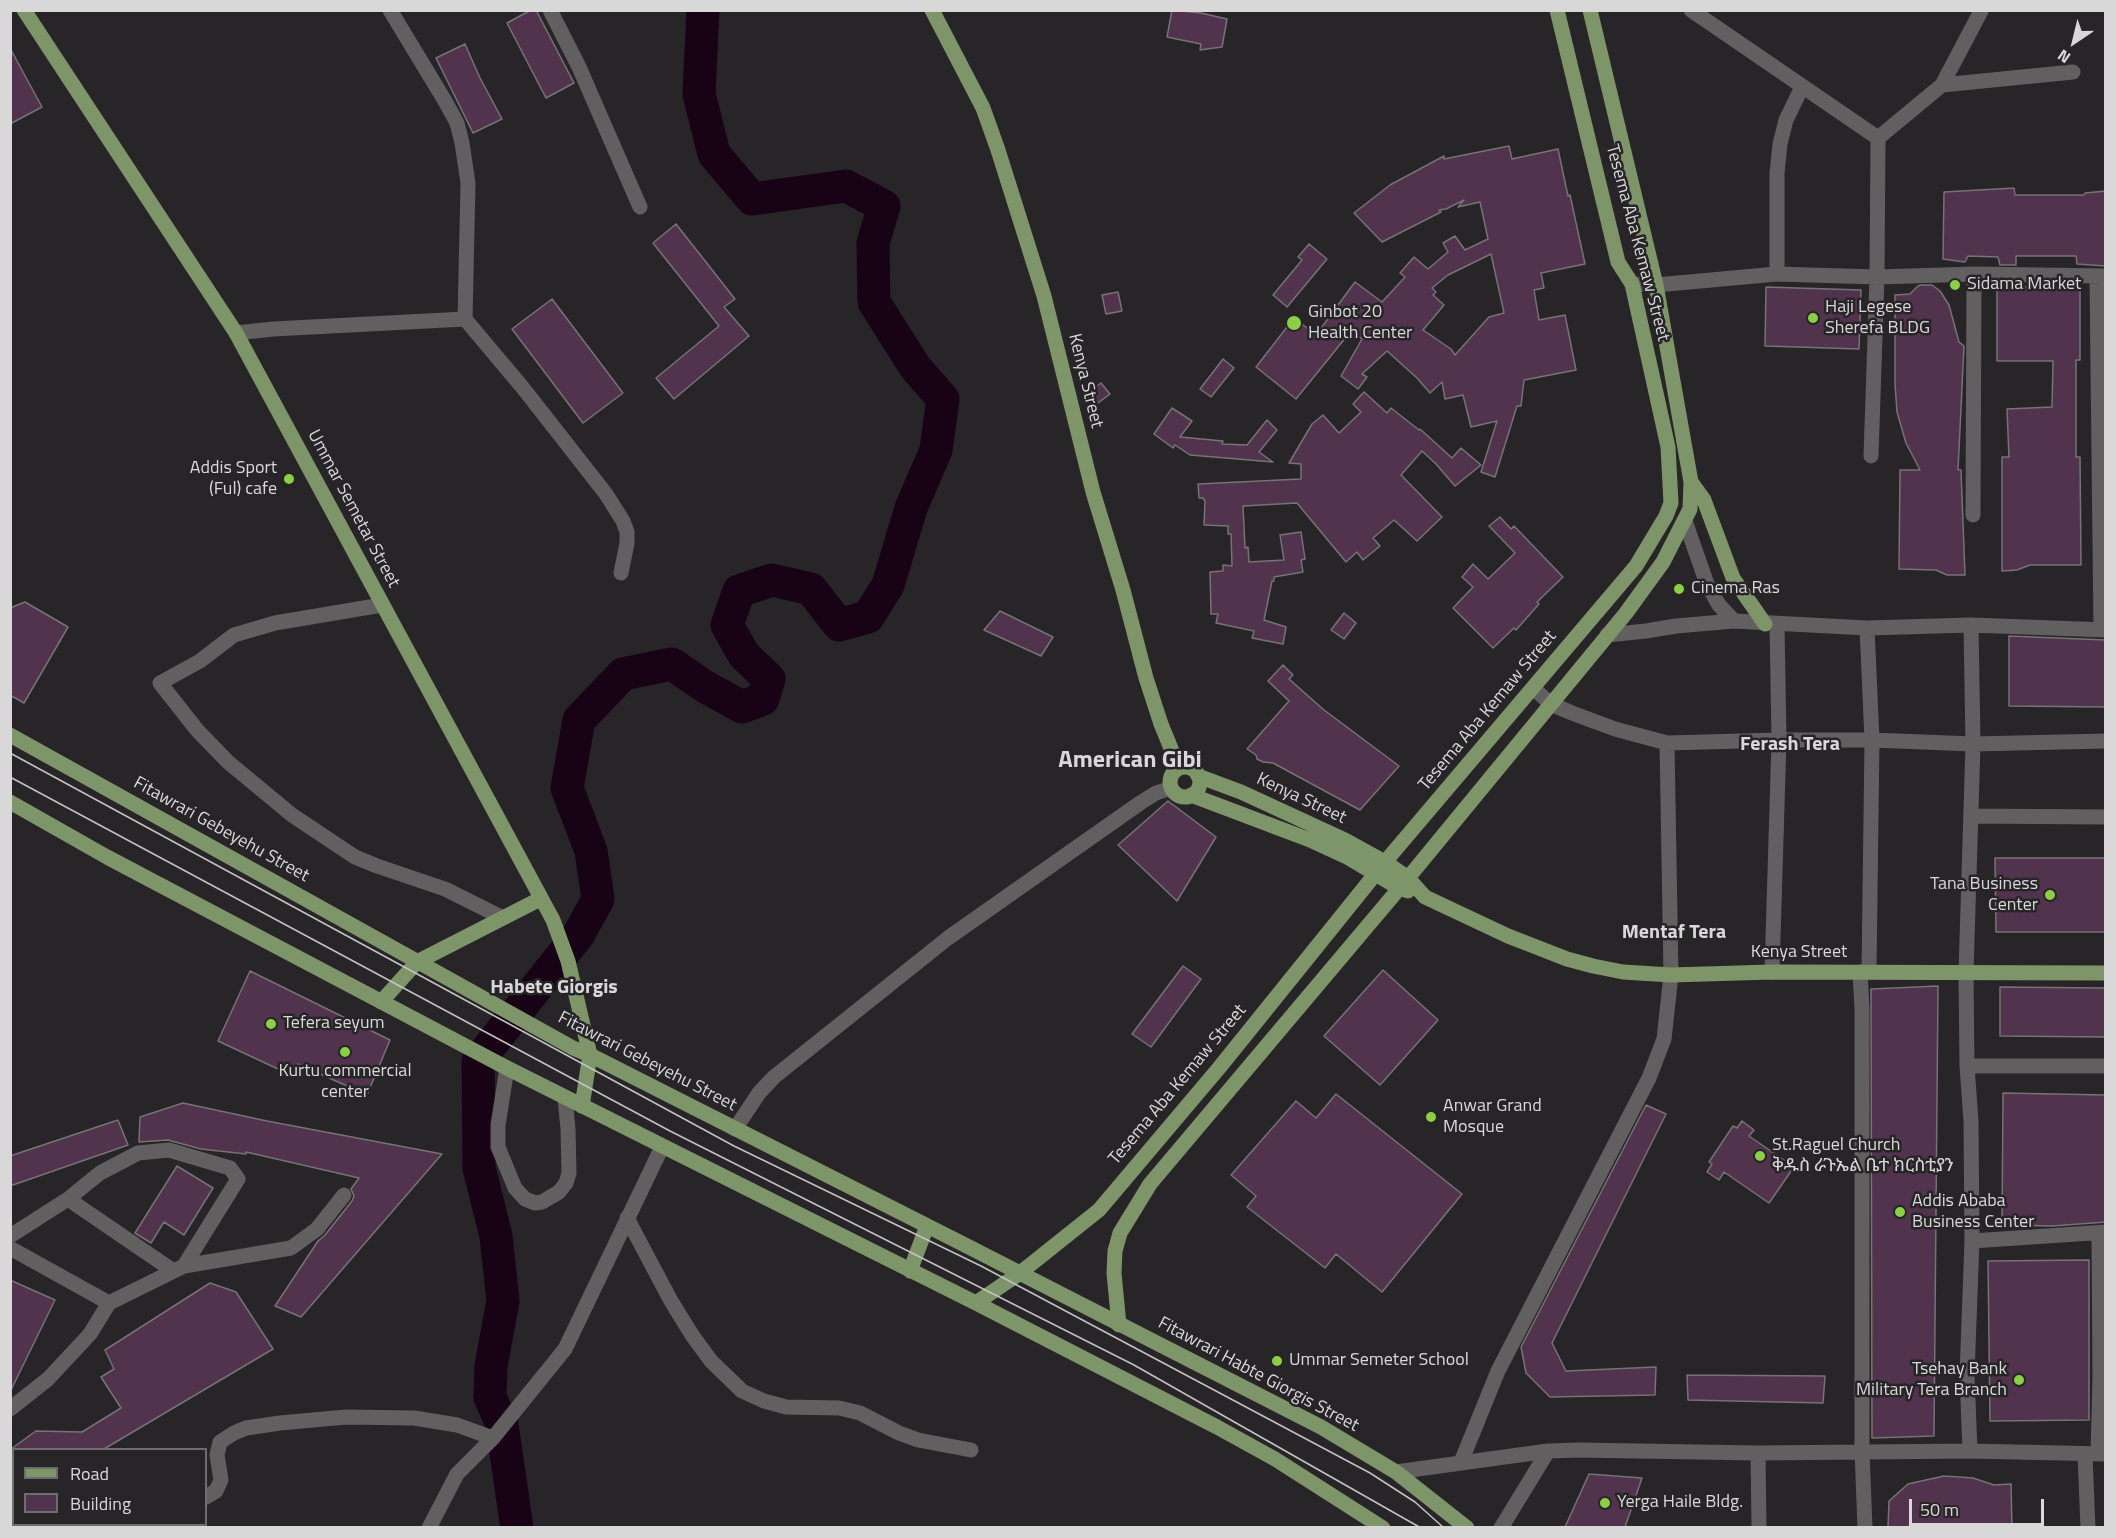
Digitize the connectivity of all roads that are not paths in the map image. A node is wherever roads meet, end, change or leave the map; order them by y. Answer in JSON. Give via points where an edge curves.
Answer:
{"nodes":[{"id":1,"x":24,"y":10,"type":"edge"},
{"id":2,"x":390,"y":10,"type":"edge"},
{"id":3,"x":550,"y":10,"type":"edge"},
{"id":4,"x":932,"y":10,"type":"edge"},
{"id":5,"x":1557,"y":10,"type":"edge"},
{"id":6,"x":1590,"y":10,"type":"edge"},
{"id":7,"x":1691,"y":10,"type":"edge"},
{"id":8,"x":1981,"y":11,"type":"edge"},
{"id":9,"x":2073,"y":72,"type":"dead end"},
{"id":10,"x":1942,"y":85,"type":"junction"},
{"id":11,"x":1802,"y":87,"type":"junction"},
{"id":12,"x":1878,"y":138,"type":"junction"},
{"id":13,"x":640,"y":207,"type":"dead end"},
{"id":14,"x":1777,"y":274,"type":"junction"},
{"id":15,"x":1974,"y":274,"type":"junction"},
{"id":16,"x":2101,"y":276,"type":"edge"},
{"id":17,"x":1876,"y":277,"type":"junction"},
{"id":18,"x":1632,"y":284,"type":"junction"},
{"id":19,"x":1656,"y":285,"type":"junction"},
{"id":20,"x":465,"y":320,"type":"junction"},
{"id":21,"x":236,"y":333,"type":"junction"},
{"id":22,"x":1871,"y":456,"type":"dead end"},
{"id":23,"x":1691,"y":482,"type":"junction"},
{"id":24,"x":1671,"y":502,"type":"junction"},
{"id":25,"x":1973,"y":515,"type":"dead end"},
{"id":26,"x":1685,"y":521,"type":"junction"},
{"id":27,"x":621,"y":573,"type":"dead end"},
{"id":28,"x":382,"y":605,"type":"junction"},
{"id":29,"x":1734,"y":621,"type":"junction"},
{"id":30,"x":1771,"y":625,"type":"junction"},
{"id":31,"x":1971,"y":625,"type":"junction"},
{"id":32,"x":1867,"y":628,"type":"junction"},
{"id":33,"x":2103,"y":630,"type":"edge"},
{"id":34,"x":1607,"y":635,"type":"junction"},
{"id":35,"x":1533,"y":688,"type":"junction"},
{"id":36,"x":1551,"y":704,"type":"junction"},
{"id":37,"x":10,"y":735,"type":"edge"},
{"id":38,"x":1779,"y":740,"type":"junction"},
{"id":39,"x":1872,"y":740,"type":"junction"},
{"id":40,"x":2106,"y":741,"type":"edge"},
{"id":41,"x":1667,"y":743,"type":"junction"},
{"id":42,"x":1973,"y":744,"type":"junction"},
{"id":43,"x":1179,"y":768,"type":"junction"},
{"id":44,"x":1198,"y":776,"type":"junction"},
{"id":45,"x":1171,"y":788,"type":"junction"},
{"id":46,"x":1191,"y":795,"type":"junction"},
{"id":47,"x":10,"y":802,"type":"edge"},
{"id":48,"x":1971,"y":816,"type":"junction"},
{"id":49,"x":2106,"y":817,"type":"edge"},
{"id":50,"x":1381,"y":868,"type":"junction"},
{"id":51,"x":1404,"y":883,"type":"junction"},
{"id":52,"x":540,"y":899,"type":"junction"},
{"id":53,"x":503,"y":918,"type":"junction"},
{"id":54,"x":417,"y":962,"type":"junction"},
{"id":55,"x":1772,"y":972,"type":"junction"},
{"id":56,"x":1865,"y":972,"type":"junction"},
{"id":57,"x":1966,"y":972,"type":"junction"},
{"id":58,"x":2106,"y":973,"type":"edge"},
{"id":59,"x":1671,"y":975,"type":"junction"},
{"id":60,"x":381,"y":1002,"type":"junction"},
{"id":61,"x":590,"y":1055,"type":"junction"},
{"id":62,"x":502,"y":1066,"type":"junction"},
{"id":63,"x":1967,"y":1066,"type":"junction"},
{"id":64,"x":2106,"y":1066,"type":"edge"},
{"id":65,"x":565,"y":1098,"type":"junction"},
{"id":66,"x":582,"y":1106,"type":"junction"},
{"id":67,"x":735,"y":1129,"type":"junction"},
{"id":68,"x":662,"y":1147,"type":"junction"},
{"id":69,"x":344,"y":1195,"type":"dead end"},
{"id":70,"x":68,"y":1198,"type":"junction"},
{"id":71,"x":627,"y":1218,"type":"junction"},
{"id":72,"x":927,"y":1226,"type":"junction"},
{"id":73,"x":2102,"y":1232,"type":"edge"},
{"id":74,"x":10,"y":1236,"type":"edge"},
{"id":75,"x":1972,"y":1241,"type":"junction"},
{"id":76,"x":10,"y":1248,"type":"edge"},
{"id":77,"x":178,"y":1268,"type":"junction"},
{"id":78,"x":910,"y":1271,"type":"junction"},
{"id":79,"x":1020,"y":1273,"type":"junction"},
{"id":80,"x":109,"y":1303,"type":"junction"},
{"id":81,"x":976,"y":1303,"type":"junction"},
{"id":82,"x":1119,"y":1325,"type":"junction"},
{"id":83,"x":10,"y":1409,"type":"edge"},
{"id":84,"x":493,"y":1438,"type":"junction"},
{"id":85,"x":971,"y":1450,"type":"dead end"},
{"id":86,"x":1862,"y":1450,"type":"junction"},
{"id":87,"x":1548,"y":1451,"type":"junction"},
{"id":88,"x":1970,"y":1451,"type":"junction"},
{"id":89,"x":1758,"y":1453,"type":"junction"},
{"id":90,"x":2096,"y":1454,"type":"edge"},
{"id":91,"x":1461,"y":1462,"type":"junction"},
{"id":92,"x":1396,"y":1472,"type":"junction"},
{"id":93,"x":207,"y":1496,"type":"edge"},
{"id":94,"x":429,"y":1527,"type":"edge"},
{"id":95,"x":1383,"y":1527,"type":"edge"},
{"id":96,"x":1467,"y":1527,"type":"edge"},
{"id":97,"x":1501,"y":1527,"type":"edge"},
{"id":98,"x":1759,"y":1527,"type":"edge"},
{"id":99,"x":1865,"y":1527,"type":"edge"},
{"id":100,"x":2088,"y":1527,"type":"edge"}],
"edges":[{"from":1,"to":21,"type":"main road","name":"Ummar Semetar Street"},
{"from":2,"to":20,"type":"street","via":[[457,123],[462,143],[468,183]]},
{"from":3,"to":13,"type":"street"},
{"from":4,"to":43,"type":"main road","name":"Kenya Street","via":[[982,108],[998,150],[1044,296],[1146,678]]},
{"from":5,"to":18,"type":"main road","name":"Tesema Aba Kemaw Street","via":[[1618,262]]},
{"from":6,"to":19,"type":"main road","name":"Tesema Aba Kemaw Street"},
{"from":7,"to":11,"type":"street"},
{"from":8,"to":10,"type":"street"},
{"from":9,"to":10,"type":"street"},
{"from":10,"to":12,"type":"street"},
{"from":11,"to":12,"type":"street"},
{"from":11,"to":14,"type":"street","via":[[1786,120],[1780,144]]},
{"from":12,"to":17,"type":"street"},
{"from":14,"to":17,"type":"street"},
{"from":14,"to":19,"type":"street"},
{"from":15,"to":16,"type":"street"},
{"from":15,"to":17,"type":"street"},
{"from":15,"to":25,"type":"street"},
{"from":16,"to":33,"type":"street"},
{"from":17,"to":22,"type":"street"},
{"from":18,"to":19,"type":"street"},
{"from":18,"to":24,"type":"main road","name":"Tesema Aba Kemaw Street","via":[[1668,447]]},
{"from":19,"to":23,"type":"main road","name":"Tesema Aba Kemaw Street"},
{"from":20,"to":21,"type":"street"},
{"from":20,"to":27,"type":"street","via":[[530,396],[623,521],[627,543]]},
{"from":21,"to":28,"type":"main road","name":"Ummar Semetar Street"},
{"from":23,"to":26,"type":"main road","name":"Tesema Aba Kemaw Street","via":[[1690,509]]},
{"from":23,"to":30,"type":"main road","via":[[1704,500],[1733,578]]},
{"from":24,"to":26,"type":"main road"},
{"from":24,"to":35,"type":"main road","name":"Tesema Aba Kemaw Street","via":[[1656,536],[1636,566]]},
{"from":26,"to":29,"type":"street","via":[[1707,584]]},
{"from":26,"to":34,"type":"main road","name":"Tesema Aba Kemaw Street","via":[[1663,562]]},
{"from":28,"to":52,"type":"main road","name":"Ummar Semetar Street"},
{"from":28,"to":53,"type":"street","via":[[275,623],[234,635],[200,661],[160,683],[228,762],[292,815],[355,857],[445,889]]},
{"from":29,"to":30,"type":"street"},
{"from":29,"to":34,"type":"street"},
{"from":30,"to":32,"type":"street"},
{"from":30,"to":38,"type":"street"},
{"from":31,"to":32,"type":"street"},
{"from":31,"to":33,"type":"street"},
{"from":31,"to":42,"type":"street"},
{"from":32,"to":39,"type":"street"},
{"from":34,"to":36,"type":"main road","name":"Tesema Aba Kemaw Street"},
{"from":35,"to":36,"type":"street"},
{"from":35,"to":50,"type":"main road","name":"Tesema Aba Kemaw Street"},
{"from":36,"to":41,"type":"street","via":[[1615,729]]},
{"from":36,"to":51,"type":"main road","name":"Tesema Aba Kemaw Street"},
{"from":37,"to":54,"type":"main road","name":"Fitawrari Gebeyehu Street"},
{"from":38,"to":39,"type":"street"},
{"from":38,"to":41,"type":"street"},
{"from":38,"to":55,"type":"street"},
{"from":39,"to":42,"type":"street"},
{"from":39,"to":56,"type":"street"},
{"from":40,"to":42,"type":"street"},
{"from":41,"to":59,"type":"street"},
{"from":42,"to":48,"type":"street"},
{"from":43,"to":44,"type":"main road","via":[[1190,768]]},
{"from":43,"to":45,"type":"main road","via":[[1171,777]]},
{"from":44,"to":46,"type":"main road","via":[[1198,787]]},
{"from":44,"to":50,"type":"main road","name":"Kenya Street","via":[[1345,840]]},
{"from":45,"to":46,"type":"main road","via":[[1180,795]]},
{"from":45,"to":67,"type":"street","via":[[1131,809],[948,938],[774,1077]]},
{"from":46,"to":50,"type":"main road"},
{"from":47,"to":60,"type":"main road","via":[[107,858]]},
{"from":48,"to":49,"type":"street"},
{"from":48,"to":57,"type":"street"},
{"from":50,"to":51,"type":"main road","name":"Kenya Street"},
{"from":50,"to":79,"type":"main road","name":"Tesema Aba Kemaw Street","via":[[1220,1068],[1099,1210]]},
{"from":51,"to":59,"type":"main road","name":"Kenya Street","via":[[1508,936],[1567,959],[1623,972]]},
{"from":51,"to":82,"type":"main road","name":"Tesema Aba Kemaw Street","via":[[1150,1184],[1120,1233],[1115,1251]]},
{"from":52,"to":53,"type":"main road"},
{"from":52,"to":61,"type":"main road","name":"Ummar Semetar Street","via":[[553,920],[568,961]]},
{"from":53,"to":54,"type":"main road"},
{"from":54,"to":60,"type":"main road"},
{"from":54,"to":61,"type":"main road","name":"Fitawrari Gebeyehu Street"},
{"from":55,"to":56,"type":"main road","name":"Kenya Street"},
{"from":55,"to":59,"type":"main road","name":"Kenya Street"},
{"from":56,"to":57,"type":"main road","name":"Kenya Street"},
{"from":56,"to":86,"type":"street"},
{"from":57,"to":58,"type":"main road","name":"Kenya Street"},
{"from":57,"to":63,"type":"street"},
{"from":59,"to":91,"type":"street","via":[[1664,1039],[1649,1078],[1498,1371]]},
{"from":60,"to":62,"type":"main road"},
{"from":61,"to":66,"type":"main road"},
{"from":61,"to":67,"type":"main road","name":"Fitawrari Gebeyehu Street"},
{"from":62,"to":65,"type":"main road"},
{"from":62,"to":65,"type":"street","via":[[498,1147],[515,1188],[534,1203],[559,1192],[569,1173]]},
{"from":63,"to":64,"type":"street"},
{"from":63,"to":75,"type":"street"},
{"from":65,"to":66,"type":"main road"},
{"from":66,"to":68,"type":"main road"},
{"from":67,"to":72,"type":"main road","name":"Fitawrari Gebeyehu Street"},
{"from":68,"to":71,"type":"street"},
{"from":68,"to":78,"type":"main road"},
{"from":69,"to":77,"type":"street","via":[[317,1229],[291,1248]]},
{"from":70,"to":74,"type":"street"},
{"from":70,"to":77,"type":"street"},
{"from":70,"to":77,"type":"street","via":[[100,1173],[138,1154],[169,1150],[230,1168],[238,1179]]},
{"from":71,"to":84,"type":"street","via":[[566,1349]]},
{"from":71,"to":85,"type":"street","via":[[692,1335],[711,1361],[742,1391],[786,1407],[839,1408],[860,1413],[918,1440]]},
{"from":72,"to":78,"type":"main road"},
{"from":72,"to":79,"type":"main road","name":"Fitawrari Gebeyehu Street"},
{"from":73,"to":75,"type":"street"},
{"from":73,"to":90,"type":"street"},
{"from":75,"to":88,"type":"street","via":[[1967,1375]]},
{"from":76,"to":80,"type":"street"},
{"from":77,"to":80,"type":"street"},
{"from":78,"to":81,"type":"main road"},
{"from":79,"to":81,"type":"main road","name":"Tesema Aba Kemaw Street"},
{"from":79,"to":82,"type":"main road","name":"Fitawrari Habte Giorgis Street"},
{"from":80,"to":83,"type":"street","via":[[90,1335],[48,1379]]},
{"from":81,"to":95,"type":"main road","via":[[1275,1458]]},
{"from":82,"to":92,"type":"main road","name":"Fitawrari Habte Giorgis Street","via":[[1321,1427]]},
{"from":84,"to":93,"type":"street","via":[[457,1425],[403,1417],[346,1417],[246,1428],[220,1442],[217,1455],[221,1480],[216,1491]]},
{"from":84,"to":94,"type":"street","via":[[458,1474]]},
{"from":86,"to":88,"type":"street"},
{"from":86,"to":89,"type":"street"},
{"from":86,"to":99,"type":"street"},
{"from":87,"to":89,"type":"street"},
{"from":87,"to":91,"type":"street"},
{"from":87,"to":97,"type":"street"},
{"from":88,"to":90,"type":"street"},
{"from":89,"to":98,"type":"street"},
{"from":90,"to":100,"type":"street"},
{"from":91,"to":92,"type":"street"},
{"from":92,"to":96,"type":"main road","name":"Fitawrari Habte Giorgis Street"}]}
